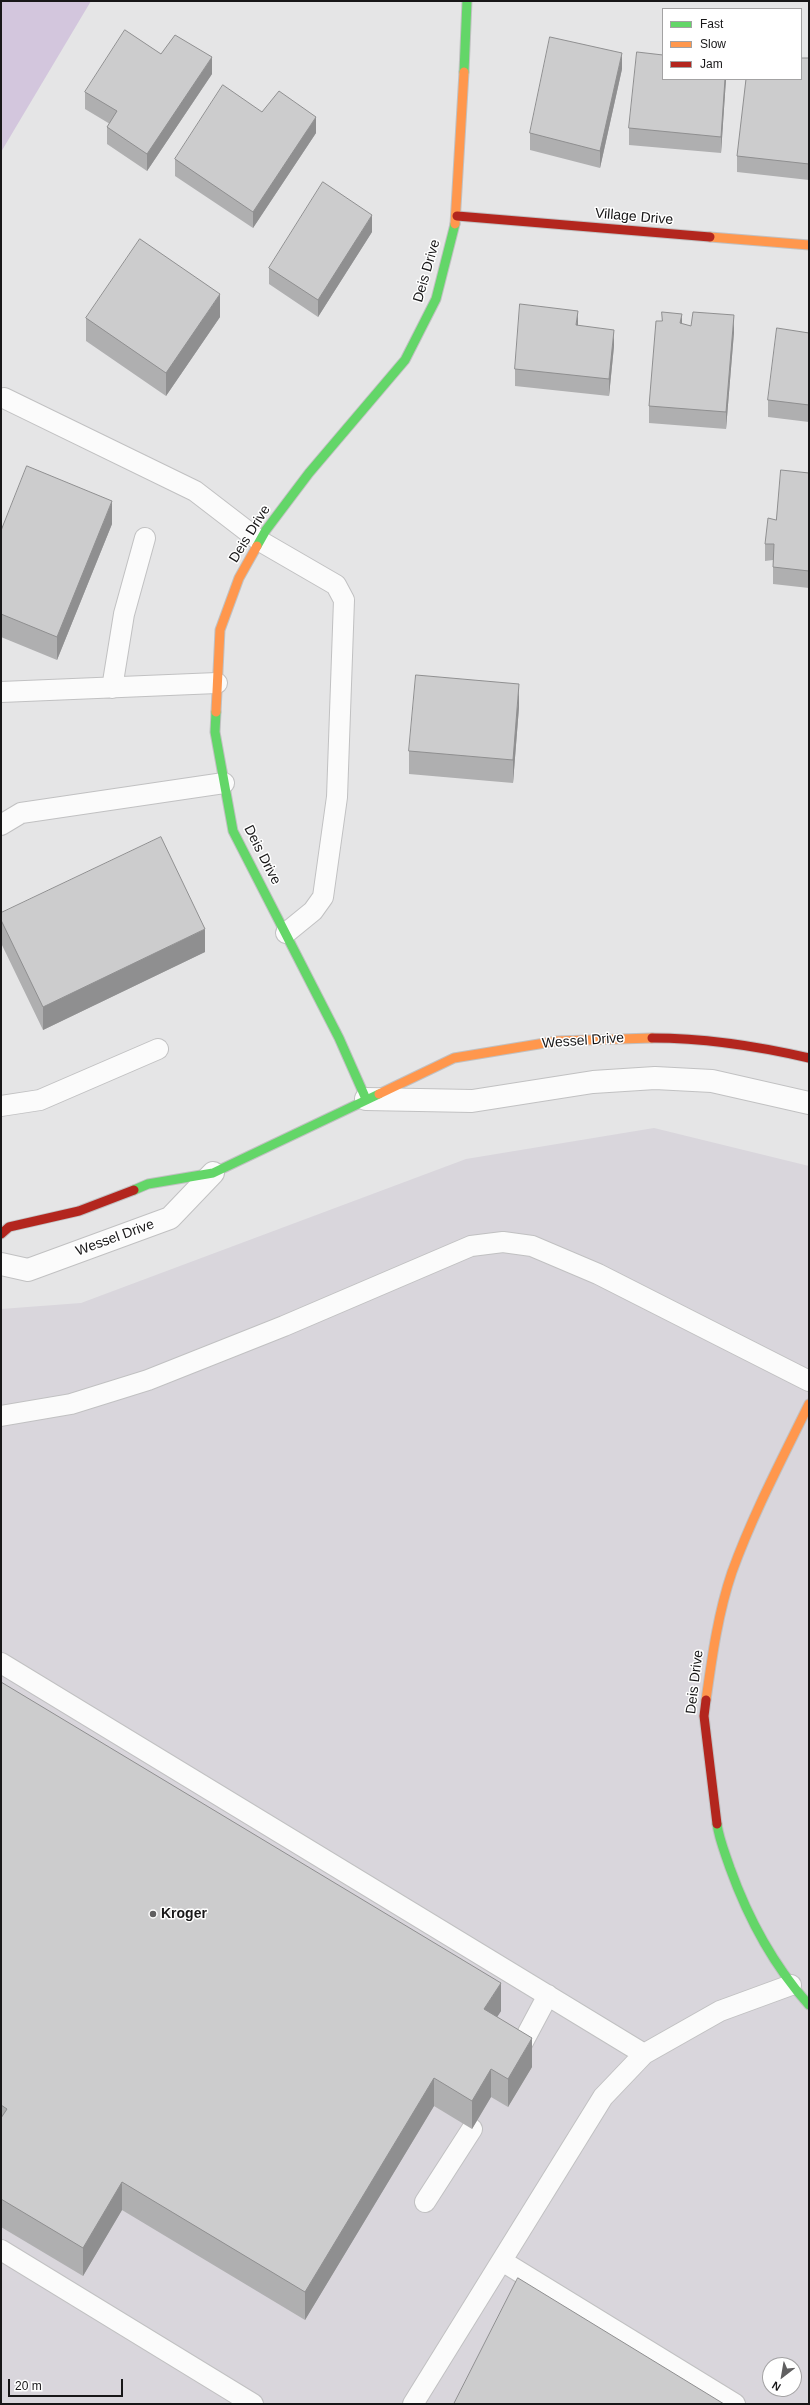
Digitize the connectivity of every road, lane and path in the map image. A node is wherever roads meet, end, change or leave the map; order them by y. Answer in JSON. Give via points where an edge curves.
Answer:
{"nodes":[{"id":1,"x":467,"y":1,"type":"edge"},
{"id":2,"x":456,"y":216,"type":"junction"},
{"id":3,"x":809,"y":245,"type":"edge"},
{"id":4,"x":4,"y":398,"type":"dead end"},
{"id":5,"x":146,"y":538,"type":"dead end"},
{"id":6,"x":260,"y":541,"type":"junction"},
{"id":7,"x":217,"y":683,"type":"junction"},
{"id":8,"x":112,"y":688,"type":"junction"},
{"id":9,"x":1,"y":692,"type":"edge"},
{"id":10,"x":224,"y":783,"type":"junction"},
{"id":11,"x":1,"y":825,"type":"edge"},
{"id":12,"x":286,"y":933,"type":"junction"},
{"id":13,"x":158,"y":1049,"type":"dead end"},
{"id":14,"x":809,"y":1058,"type":"edge"},
{"id":15,"x":366,"y":1099,"type":"junction"},
{"id":16,"x":809,"y":1103,"type":"edge"},
{"id":17,"x":1,"y":1106,"type":"edge"},
{"id":18,"x":213,"y":1173,"type":"junction"},
{"id":19,"x":1,"y":1234,"type":"edge"},
{"id":20,"x":1,"y":1264,"type":"edge"},
{"id":21,"x":809,"y":1381,"type":"edge"},
{"id":22,"x":809,"y":1404,"type":"edge"},
{"id":23,"x":1,"y":1416,"type":"edge"},
{"id":24,"x":1,"y":1663,"type":"edge"},
{"id":25,"x":791,"y":1985,"type":"junction"},
{"id":26,"x":548,"y":1995,"type":"junction"},
{"id":27,"x":809,"y":2005,"type":"edge"},
{"id":28,"x":644,"y":2054,"type":"junction"},
{"id":29,"x":515,"y":2056,"type":"edge"},
{"id":30,"x":472,"y":2129,"type":"edge"},
{"id":31,"x":425,"y":2202,"type":"dead end"},
{"id":32,"x":1,"y":2250,"type":"edge"},
{"id":33,"x":502,"y":2261,"type":"junction"},
{"id":34,"x":253,"y":2404,"type":"edge"},
{"id":35,"x":412,"y":2404,"type":"edge"},
{"id":36,"x":735,"y":2404,"type":"edge"}],
"edges":[{"from":1,"to":2,"type":"street","name":"Deis Drive"},
{"from":2,"to":3,"type":"street","name":"Village Drive"},
{"from":2,"to":6,"type":"street","name":"Deis Drive","via":[[436,299],[405,360],[309,473]]},
{"from":4,"to":6,"type":"lane","via":[[195,491]]},
{"from":5,"to":8,"type":"lane","via":[[124,614]]},
{"from":6,"to":7,"type":"street","name":"Deis Drive","via":[[239,578],[220,630]]},
{"from":6,"to":12,"type":"lane","via":[[336,585],[344,600],[337,797],[323,896],[313,911]]},
{"from":7,"to":8,"type":"lane"},
{"from":7,"to":10,"type":"street","name":"Deis Drive","via":[[214,732]]},
{"from":8,"to":9,"type":"lane"},
{"from":10,"to":11,"type":"lane","via":[[21,813]]},
{"from":10,"to":12,"type":"street","name":"Deis Drive","via":[[233,831]]},
{"from":12,"to":15,"type":"street","name":"Deis Drive","via":[[339,1038]]},
{"from":13,"to":17,"type":"lane","via":[[40,1100]]},
{"from":14,"to":15,"type":"street","name":"Wessel Drive","via":[[769,1049],[689,1038],[557,1041],[454,1058]]},
{"from":15,"to":16,"type":"street","name":"Wessel Drive","via":[[472,1101],[594,1082],[655,1078],[712,1081]]},
{"from":15,"to":18,"type":"street","name":"Wessel Drive"},
{"from":18,"to":19,"type":"street","name":"Wessel Drive","via":[[148,1184],[79,1211],[9,1227]]},
{"from":18,"to":20,"type":"street","name":"Wessel Drive","via":[[170,1218],[28,1270]]},
{"from":21,"to":23,"type":"lane","via":[[598,1274],[532,1246],[503,1242],[471,1246],[291,1323],[148,1380],[71,1404]]},
{"from":22,"to":25,"type":"street","name":"Deis Drive","via":[[757,1510],[732,1573],[714,1643],[704,1716],[718,1834],[736,1885],[758,1932]]},
{"from":24,"to":26,"type":"lane"},
{"from":25,"to":27,"type":"street","name":"Deis Drive"},
{"from":25,"to":28,"type":"lane","via":[[720,2011]]},
{"from":26,"to":28,"type":"lane"},
{"from":26,"to":29,"type":"lane"},
{"from":28,"to":33,"type":"lane","via":[[603,2097]]},
{"from":30,"to":31,"type":"lane"},
{"from":32,"to":34,"type":"lane"},
{"from":33,"to":35,"type":"lane"},
{"from":33,"to":36,"type":"lane"}]}
